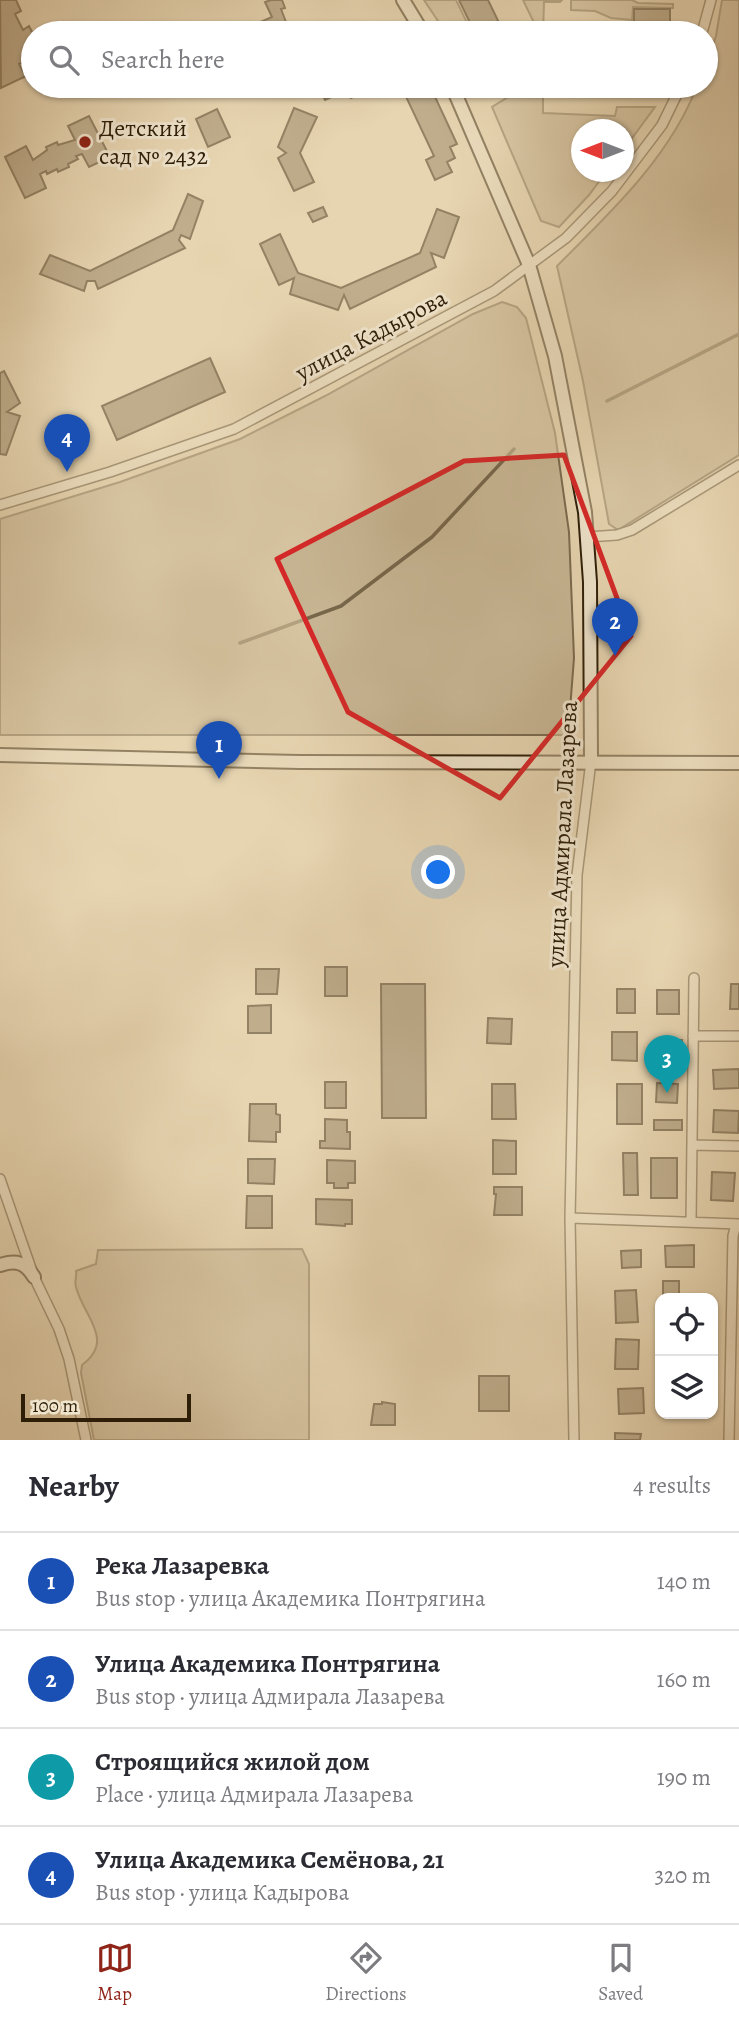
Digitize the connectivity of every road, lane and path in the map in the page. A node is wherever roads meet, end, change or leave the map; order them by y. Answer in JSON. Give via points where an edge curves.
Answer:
{"nodes":[{"id":1,"x":403,"y":0,"type":"edge"},
{"id":2,"x":710,"y":0,"type":"edge"},
{"id":3,"x":416,"y":21,"type":"edge"},
{"id":4,"x":705,"y":21,"type":"edge"},
{"id":5,"x":457,"y":98,"type":"edge"},
{"id":6,"x":675,"y":98,"type":"edge"},
{"id":7,"x":529,"y":265,"type":"junction"},
{"id":8,"x":739,"y":466,"type":"edge"},
{"id":9,"x":0,"y":505,"type":"edge"},
{"id":10,"x":587,"y":537,"type":"junction"},
{"id":11,"x":0,"y":755,"type":"edge"},
{"id":12,"x":591,"y":761,"type":"junction"},
{"id":13,"x":739,"y":763,"type":"edge"},
{"id":14,"x":694,"y":978,"type":"dead end"},
{"id":15,"x":693,"y":1036,"type":"junction"},
{"id":16,"x":739,"y":1036,"type":"edge"},
{"id":17,"x":692,"y":1145,"type":"junction"},
{"id":18,"x":739,"y":1146,"type":"edge"},
{"id":19,"x":0,"y":1179,"type":"edge"},
{"id":20,"x":570,"y":1218,"type":"junction"},
{"id":21,"x":691,"y":1222,"type":"junction"},
{"id":22,"x":738,"y":1224,"type":"edge"},
{"id":23,"x":0,"y":1265,"type":"edge"},
{"id":24,"x":34,"y":1277,"type":"junction"},
{"id":25,"x":86,"y":1440,"type":"edge"},
{"id":26,"x":574,"y":1440,"type":"edge"},
{"id":27,"x":729,"y":1440,"type":"edge"}],
"edges":[{"from":1,"to":3,"type":"street"},
{"from":2,"to":4,"type":"street"},
{"from":5,"to":7,"type":"street","name":"улица Адмирала Лазарева"},
{"from":6,"to":7,"type":"street","name":"улица Кадырова","via":[[662,125],[612,191],[566,238]]},
{"from":7,"to":9,"type":"street","name":"улица Кадырова","via":[[494,291],[234,429]]},
{"from":7,"to":10,"type":"street","name":"улица Адмирала Лазарева","via":[[555,356]]},
{"from":8,"to":10,"type":"street","via":[[632,530]]},
{"from":10,"to":12,"type":"street","name":"улица Адмирала Лазарева"},
{"from":11,"to":12,"type":"street","via":[[300,762]]},
{"from":12,"to":13,"type":"street"},
{"from":12,"to":20,"type":"street","name":"улица Адмирала Лазарева","via":[[577,875]]},
{"from":14,"to":15,"type":"street"},
{"from":15,"to":16,"type":"street"},
{"from":15,"to":17,"type":"street"},
{"from":17,"to":18,"type":"street"},
{"from":17,"to":21,"type":"street"},
{"from":19,"to":24,"type":"street"},
{"from":20,"to":21,"type":"street"},
{"from":20,"to":26,"type":"street","name":"улица Адмирала Лазарева"},
{"from":21,"to":22,"type":"street"},
{"from":22,"to":27,"type":"street","via":[[733,1236]]},
{"from":23,"to":24,"type":"street","via":[[11,1261],[26,1265]]},
{"from":24,"to":25,"type":"street","via":[[69,1359]]}]}
